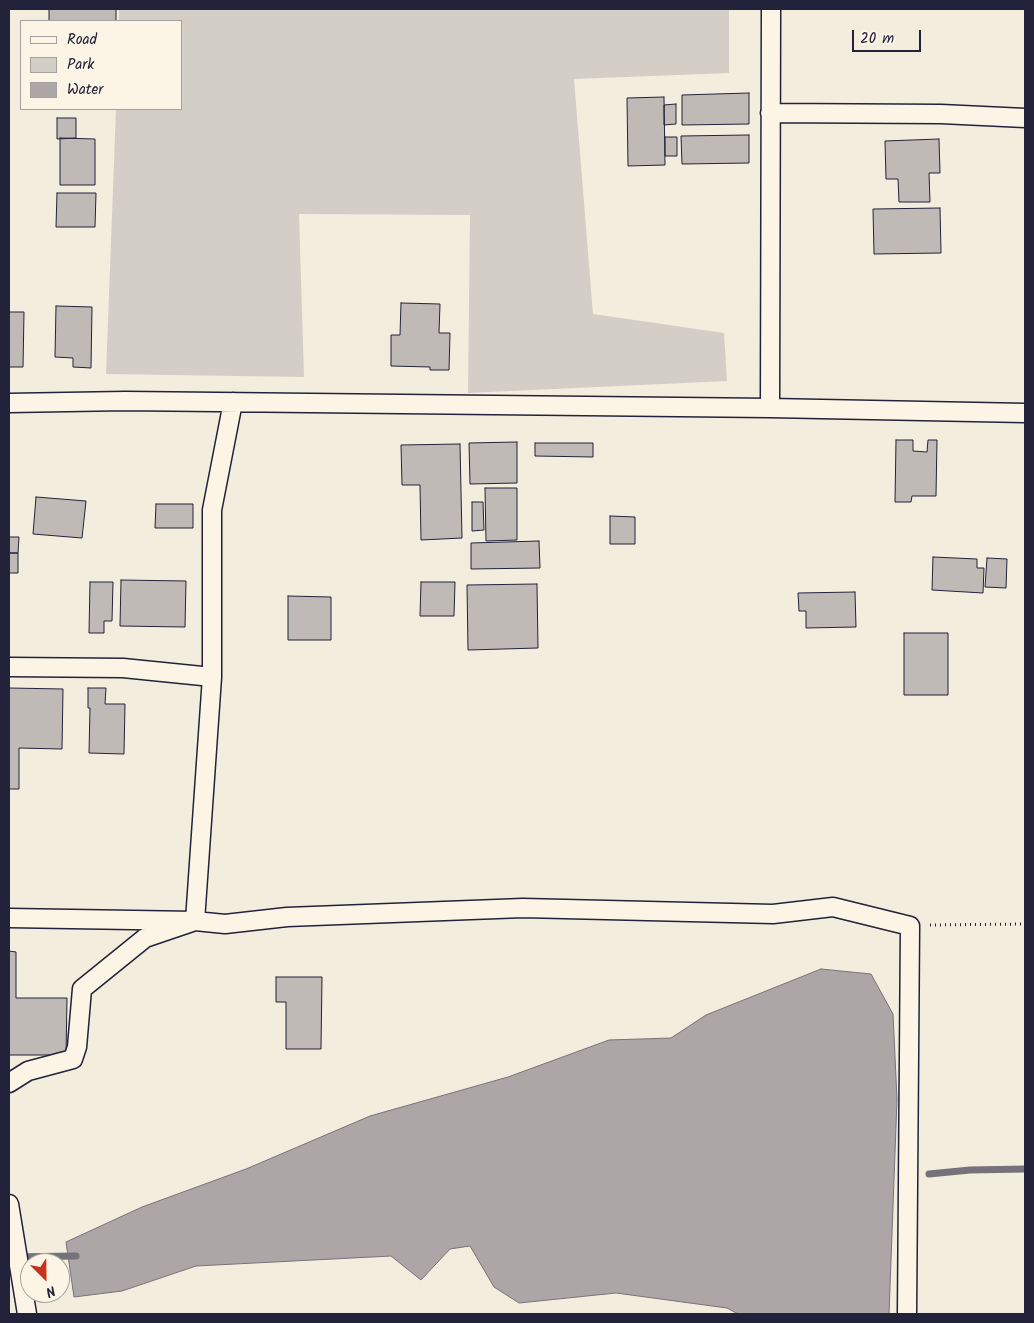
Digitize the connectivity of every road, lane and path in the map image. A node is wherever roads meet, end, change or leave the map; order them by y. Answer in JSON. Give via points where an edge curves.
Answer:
{"nodes":[{"id":1,"x":771,"y":9,"type":"edge"},
{"id":2,"x":770,"y":113,"type":"junction"},
{"id":3,"x":1025,"y":118,"type":"edge"},
{"id":4,"x":233,"y":402,"type":"junction"},
{"id":5,"x":9,"y":403,"type":"edge"},
{"id":6,"x":770,"y":408,"type":"junction"},
{"id":7,"x":1025,"y":413,"type":"edge"},
{"id":8,"x":9,"y":667,"type":"edge"},
{"id":9,"x":212,"y":677,"type":"junction"},
{"id":10,"x":9,"y":918,"type":"edge"},
{"id":11,"x":195,"y":921,"type":"junction"},
{"id":12,"x":1025,"y":924,"type":"edge"},
{"id":13,"x":910,"y":926,"type":"junction"},
{"id":14,"x":9,"y":1083,"type":"edge"},
{"id":15,"x":9,"y":1204,"type":"edge"},
{"id":16,"x":27,"y":1314,"type":"edge"},
{"id":17,"x":906,"y":1314,"type":"edge"}],
"edges":[{"from":1,"to":2,"type":"street"},
{"from":2,"to":3,"type":"street"},
{"from":2,"to":6,"type":"street"},
{"from":4,"to":5,"type":"street"},
{"from":4,"to":6,"type":"street"},
{"from":4,"to":9,"type":"street","via":[[212,510]]},
{"from":6,"to":7,"type":"street"},
{"from":8,"to":9,"type":"street","via":[[123,668]]},
{"from":9,"to":11,"type":"street"},
{"from":10,"to":11,"type":"street"},
{"from":11,"to":13,"type":"street","via":[[225,924],[287,917],[523,908],[773,914],[833,907]]},
{"from":11,"to":14,"type":"street","via":[[145,938],[82,989],[77,1047],[73,1058],[28,1071]]},
{"from":12,"to":13,"type":"path"},
{"from":13,"to":17,"type":"street"},
{"from":15,"to":16,"type":"street"}]}
